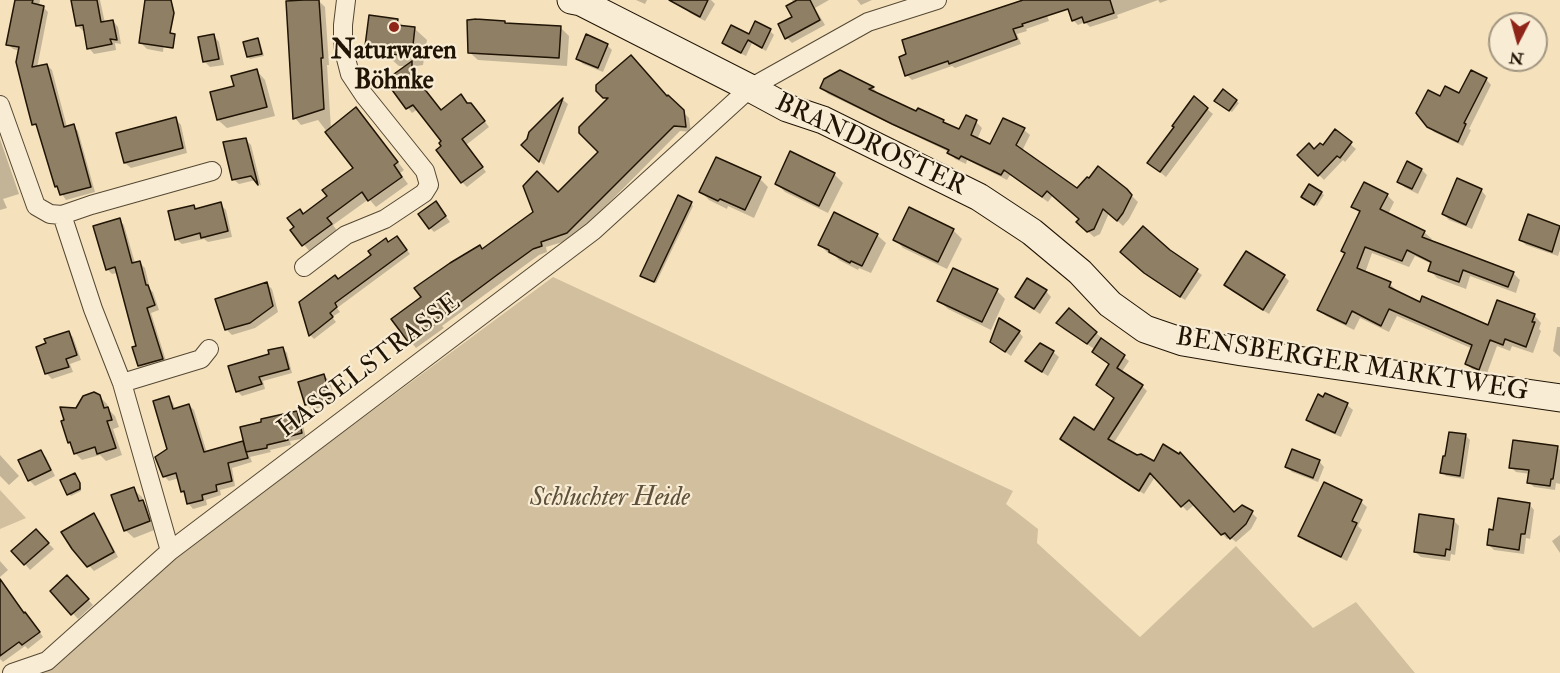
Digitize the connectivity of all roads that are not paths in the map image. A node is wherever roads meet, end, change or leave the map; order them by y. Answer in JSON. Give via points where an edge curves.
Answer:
{"nodes":[{"id":1,"x":346,"y":0,"type":"edge"},
{"id":2,"x":571,"y":0,"type":"edge"},
{"id":3,"x":937,"y":0,"type":"edge"},
{"id":4,"x":750,"y":88,"type":"junction"},
{"id":5,"x":0,"y":105,"type":"edge"},
{"id":6,"x":212,"y":171,"type":"dead end"},
{"id":7,"x":62,"y":215,"type":"junction"},
{"id":8,"x":304,"y":267,"type":"dead end"},
{"id":9,"x":1145,"y":329,"type":"joint"},
{"id":10,"x":209,"y":349,"type":"dead end"},
{"id":11,"x":122,"y":383,"type":"junction"},
{"id":12,"x":1560,"y":398,"type":"edge"},
{"id":13,"x":170,"y":551,"type":"junction"},
{"id":14,"x":12,"y":673,"type":"edge"}],
"edges":[{"from":1,"to":8,"type":"street","via":[[343,47],[350,74],[425,171],[429,185],[424,193],[385,219],[346,235]]},
{"from":2,"to":4,"type":"street","name":"BRANDROSTER"},
{"from":3,"to":4,"type":"street","name":"HASSELSTRASSE","via":[[868,22]]},
{"from":4,"to":9,"type":"street","name":"BRANDROSTER","via":[[980,197],[1032,232],[1080,272],[1110,304]]},
{"from":4,"to":13,"type":"street","name":"HASSELSTRASSE","via":[[593,231]]},
{"from":5,"to":7,"type":"street","via":[[36,206]]},
{"from":6,"to":7,"type":"street"},
{"from":7,"to":11,"type":"street"},
{"from":9,"to":12,"type":"street","name":"BENSBERGER MARKTWEG","via":[[1183,342],[1252,354]]},
{"from":10,"to":11,"type":"street","via":[[201,359]]},
{"from":11,"to":13,"type":"street"},
{"from":13,"to":14,"type":"street","name":"HASSELSTRASSE","via":[[47,661]]}]}
